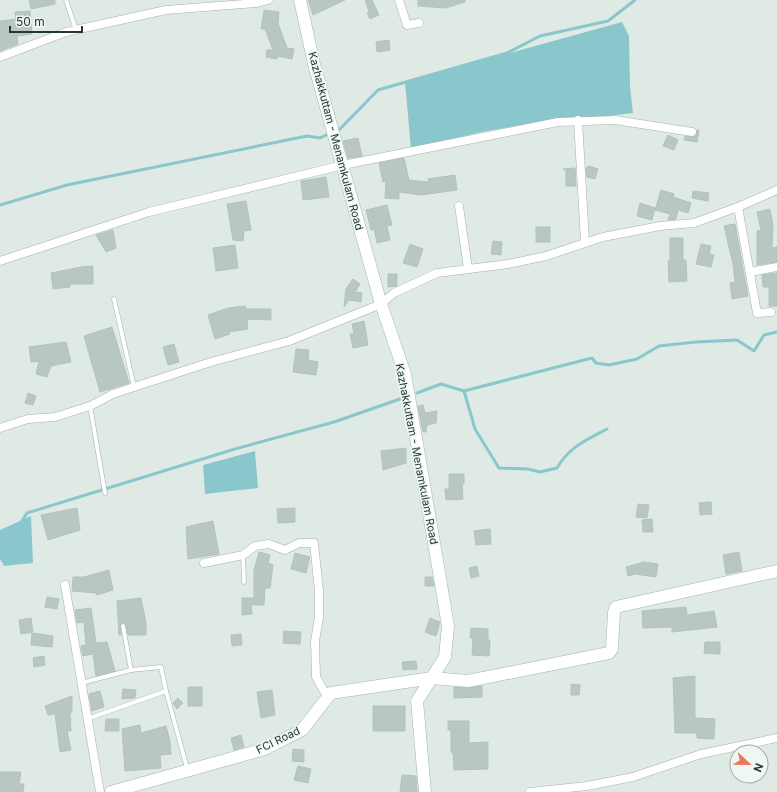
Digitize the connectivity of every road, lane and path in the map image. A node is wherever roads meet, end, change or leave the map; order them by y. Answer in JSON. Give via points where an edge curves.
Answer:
{"nodes":[{"id":1,"x":66,"y":0,"type":"edge"},
{"id":2,"x":268,"y":0,"type":"edge"},
{"id":3,"x":300,"y":0,"type":"edge"},
{"id":4,"x":398,"y":0,"type":"edge"},
{"id":5,"x":419,"y":23,"type":"dead end"},
{"id":6,"x":76,"y":30,"type":"junction"},
{"id":7,"x":0,"y":57,"type":"edge"},
{"id":8,"x":578,"y":120,"type":"junction"},
{"id":9,"x":692,"y":132,"type":"dead end"},
{"id":10,"x":343,"y":165,"type":"junction"},
{"id":11,"x":777,"y":190,"type":"edge"},
{"id":12,"x":460,"y":206,"type":"dead end"},
{"id":13,"x":738,"y":207,"type":"junction"},
{"id":14,"x":585,"y":242,"type":"junction"},
{"id":15,"x":0,"y":261,"type":"edge"},
{"id":16,"x":777,"y":267,"type":"edge"},
{"id":17,"x":468,"y":269,"type":"junction"},
{"id":18,"x":750,"y":272,"type":"junction"},
{"id":19,"x":114,"y":299,"type":"dead end"},
{"id":20,"x":381,"y":304,"type":"junction"},
{"id":21,"x":771,"y":312,"type":"dead end"},
{"id":22,"x":134,"y":387,"type":"junction"},
{"id":23,"x":90,"y":406,"type":"junction"},
{"id":24,"x":0,"y":428,"type":"edge"},
{"id":25,"x":105,"y":494,"type":"dead end"},
{"id":26,"x":243,"y":555,"type":"junction"},
{"id":27,"x":204,"y":563,"type":"dead end"},
{"id":28,"x":777,"y":571,"type":"edge"},
{"id":29,"x":244,"y":582,"type":"dead end"},
{"id":30,"x":65,"y":584,"type":"dead end"},
{"id":31,"x":123,"y":626,"type":"dead end"},
{"id":32,"x":131,"y":670,"type":"junction"},
{"id":33,"x":432,"y":678,"type":"junction"},
{"id":34,"x":81,"y":683,"type":"junction"},
{"id":35,"x":166,"y":692,"type":"junction"},
{"id":36,"x":328,"y":698,"type":"junction"},
{"id":37,"x":87,"y":719,"type":"junction"},
{"id":38,"x":777,"y":738,"type":"edge"},
{"id":39,"x":188,"y":771,"type":"junction"},
{"id":40,"x":542,"y":791,"type":"edge"},
{"id":41,"x":100,"y":792,"type":"edge"},
{"id":42,"x":111,"y":792,"type":"edge"},
{"id":43,"x":425,"y":792,"type":"edge"},
{"id":44,"x":530,"y":792,"type":"edge"}],
"edges":[{"from":1,"to":6,"type":"lane"},
{"from":2,"to":6,"type":"street","via":[[166,10]]},
{"from":3,"to":10,"type":"main road","name":"Kazhakkuttam - Menamkulam Road","via":[[314,64]]},
{"from":4,"to":5,"type":"street","via":[[407,25]]},
{"from":6,"to":7,"type":"street"},
{"from":8,"to":9,"type":"street","via":[[615,120]]},
{"from":8,"to":10,"type":"street"},
{"from":8,"to":14,"type":"street"},
{"from":10,"to":15,"type":"street","via":[[149,212]]},
{"from":10,"to":20,"type":"main road","name":"Kazhakkuttam - Menamkulam Road"},
{"from":11,"to":13,"type":"street"},
{"from":12,"to":17,"type":"street"},
{"from":13,"to":14,"type":"street","via":[[694,223],[660,226]]},
{"from":13,"to":18,"type":"street"},
{"from":14,"to":17,"type":"street","via":[[546,256]]},
{"from":16,"to":18,"type":"street"},
{"from":17,"to":20,"type":"street","via":[[437,273],[394,293]]},
{"from":18,"to":21,"type":"street","via":[[756,313]]},
{"from":19,"to":22,"type":"lane"},
{"from":20,"to":22,"type":"street","via":[[289,341]]},
{"from":20,"to":33,"type":"main road","name":"Kazhakkuttam - Menamkulam Road","via":[[405,374],[448,626],[445,657]]},
{"from":22,"to":23,"type":"street"},
{"from":23,"to":24,"type":"street","via":[[55,417],[28,419]]},
{"from":23,"to":25,"type":"lane"},
{"from":26,"to":27,"type":"street"},
{"from":26,"to":29,"type":"lane"},
{"from":26,"to":36,"type":"street","via":[[255,546],[269,544],[285,550],[299,543],[314,543],[319,591],[319,617],[315,641],[316,677]]},
{"from":28,"to":33,"type":"main road","via":[[616,607],[612,649],[609,652],[468,681]]},
{"from":30,"to":34,"type":"street"},
{"from":31,"to":32,"type":"lane"},
{"from":32,"to":34,"type":"lane"},
{"from":32,"to":35,"type":"lane","via":[[162,667]]},
{"from":33,"to":36,"type":"main road","name":"FCI Road","via":[[331,693]]},
{"from":33,"to":43,"type":"main road","name":"Kazhakkuttam - Menamkulam Road","via":[[417,701]]},
{"from":34,"to":37,"type":"street"},
{"from":35,"to":37,"type":"lane"},
{"from":35,"to":39,"type":"lane"},
{"from":36,"to":39,"type":"main road","name":"FCI Road","via":[[302,730],[265,749]]},
{"from":37,"to":41,"type":"street"},
{"from":38,"to":40,"type":"street","via":[[701,754],[633,777]]},
{"from":39,"to":42,"type":"main road","name":"FCI Road"},
{"from":40,"to":44,"type":"street"}]}
